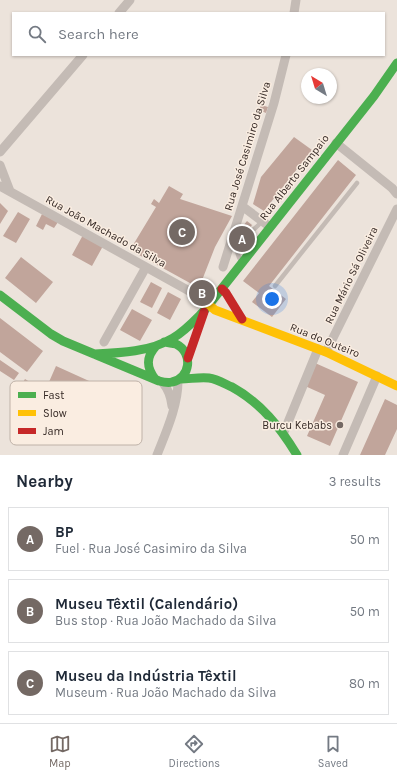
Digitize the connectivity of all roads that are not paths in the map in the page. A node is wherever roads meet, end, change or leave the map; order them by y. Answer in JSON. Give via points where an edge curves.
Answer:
{"nodes":[{"id":1,"x":130,"y":0,"type":"edge"},
{"id":2,"x":296,"y":0,"type":"edge"},
{"id":3,"x":120,"y":12,"type":"edge"},
{"id":4,"x":294,"y":12,"type":"edge"},
{"id":5,"x":82,"y":56,"type":"edge"},
{"id":6,"x":286,"y":56,"type":"edge"},
{"id":7,"x":397,"y":63,"type":"edge"},
{"id":8,"x":397,"y":72,"type":"edge"},
{"id":9,"x":374,"y":96,"type":"junction"},
{"id":10,"x":336,"y":143,"type":"junction"},
{"id":11,"x":0,"y":152,"type":"edge"},
{"id":12,"x":0,"y":165,"type":"edge"},
{"id":13,"x":357,"y":183,"type":"dead end"},
{"id":14,"x":0,"y":186,"type":"edge"},
{"id":15,"x":10,"y":191,"type":"junction"},
{"id":16,"x":397,"y":194,"type":"edge"},
{"id":17,"x":242,"y":206,"type":"junction"},
{"id":18,"x":397,"y":209,"type":"edge"},
{"id":19,"x":266,"y":224,"type":"junction"},
{"id":20,"x":242,"y":262,"type":"junction"},
{"id":21,"x":146,"y":267,"type":"junction"},
{"id":22,"x":223,"y":267,"type":"dead end"},
{"id":23,"x":275,"y":286,"type":"dead end"},
{"id":24,"x":222,"y":289,"type":"junction"},
{"id":25,"x":191,"y":292,"type":"dead end"},
{"id":26,"x":0,"y":295,"type":"edge"},
{"id":27,"x":207,"y":308,"type":"junction"},
{"id":28,"x":242,"y":319,"type":"junction"},
{"id":29,"x":104,"y":342,"type":"dead end"},
{"id":30,"x":160,"y":344,"type":"junction"},
{"id":31,"x":322,"y":351,"type":"junction"},
{"id":32,"x":94,"y":354,"type":"junction"},
{"id":33,"x":188,"y":360,"type":"junction"},
{"id":34,"x":377,"y":376,"type":"junction"},
{"id":35,"x":207,"y":378,"type":"junction"},
{"id":36,"x":179,"y":380,"type":"junction"},
{"id":37,"x":159,"y":381,"type":"junction"},
{"id":38,"x":397,"y":386,"type":"edge"},
{"id":39,"x":172,"y":411,"type":"junction"},
{"id":40,"x":284,"y":432,"type":"junction"},
{"id":41,"x":157,"y":455,"type":"edge"},
{"id":42,"x":297,"y":455,"type":"edge"},
{"id":43,"x":343,"y":455,"type":"edge"}],
"edges":[{"from":1,"to":3,"type":"street"},
{"from":2,"to":4,"type":"street"},
{"from":5,"to":11,"type":"street"},
{"from":6,"to":17,"type":"street","name":"Rua José Casimiro da Silva"},
{"from":7,"to":9,"type":"main road","name":"Rua Alberto Sampaio"},
{"from":8,"to":9,"type":"main road","name":"Rua Alberto Sampaio"},
{"from":9,"to":10,"type":"main road","name":"Rua Alberto Sampaio"},
{"from":10,"to":16,"type":"street"},
{"from":10,"to":19,"type":"main road","name":"Rua Alberto Sampaio"},
{"from":12,"to":15,"type":"street"},
{"from":13,"to":23,"type":"lane"},
{"from":14,"to":15,"type":"street","name":"Rua João Machado da Silva"},
{"from":15,"to":21,"type":"street","name":"Rua João Machado da Silva"},
{"from":17,"to":19,"type":"street"},
{"from":17,"to":22,"type":"street","name":"Rua José Casimiro da Silva"},
{"from":18,"to":31,"type":"street","name":"Rua Mário Sá Oliveira"},
{"from":19,"to":20,"type":"main road","name":"Rua Alberto Sampaio"},
{"from":19,"to":20,"type":"lane","via":[[242,239],[237,246],[237,255]]},
{"from":20,"to":24,"type":"main road","name":"Rua Alberto Sampaio"},
{"from":21,"to":25,"type":"street","name":"Rua João Machado da Silva"},
{"from":21,"to":29,"type":"street"},
{"from":24,"to":27,"type":"main road","name":"Rua Alberto Sampaio"},
{"from":24,"to":28,"type":"main road"},
{"from":26,"to":32,"type":"main road","name":"Rua Alberto Sampaio","via":[[58,339]]},
{"from":27,"to":28,"type":"main road","name":"Rua do Outeiro"},
{"from":27,"to":30,"type":"main road","name":"Rua Alberto Sampaio","via":[[175,336]]},
{"from":27,"to":33,"type":"main road","name":"Rua Alberto Sampaio"},
{"from":28,"to":31,"type":"main road","name":"Rua do Outeiro"},
{"from":30,"to":32,"type":"main road","name":"Rua Alberto Sampaio","via":[[127,352]]},
{"from":30,"to":33,"type":"main road","name":"Rua Alberto Sampaio","via":[[171,342],[182,347]]},
{"from":30,"to":37,"type":"main road","name":"Rua Alberto Sampaio","via":[[151,350],[147,362],[151,374]]},
{"from":31,"to":34,"type":"main road","name":"Rua do Outeiro"},
{"from":31,"to":40,"type":"street","name":"Rua Mário Sá Oliveira"},
{"from":32,"to":37,"type":"main road","name":"Rua Alberto Sampaio"},
{"from":33,"to":35,"type":"main road"},
{"from":33,"to":36,"type":"main road","name":"Rua Alberto Sampaio","via":[[187,371]]},
{"from":34,"to":38,"type":"main road","name":"Rua do Outeiro"},
{"from":34,"to":43,"type":"street"},
{"from":35,"to":36,"type":"main road"},
{"from":35,"to":40,"type":"main road","via":[[234,388],[251,399],[271,416]]},
{"from":36,"to":37,"type":"main road","name":"Rua Alberto Sampaio","via":[[168,384]]},
{"from":36,"to":39,"type":"street"},
{"from":37,"to":39,"type":"street","via":[[168,389]]},
{"from":39,"to":41,"type":"street"},
{"from":40,"to":42,"type":"main road"}]}
